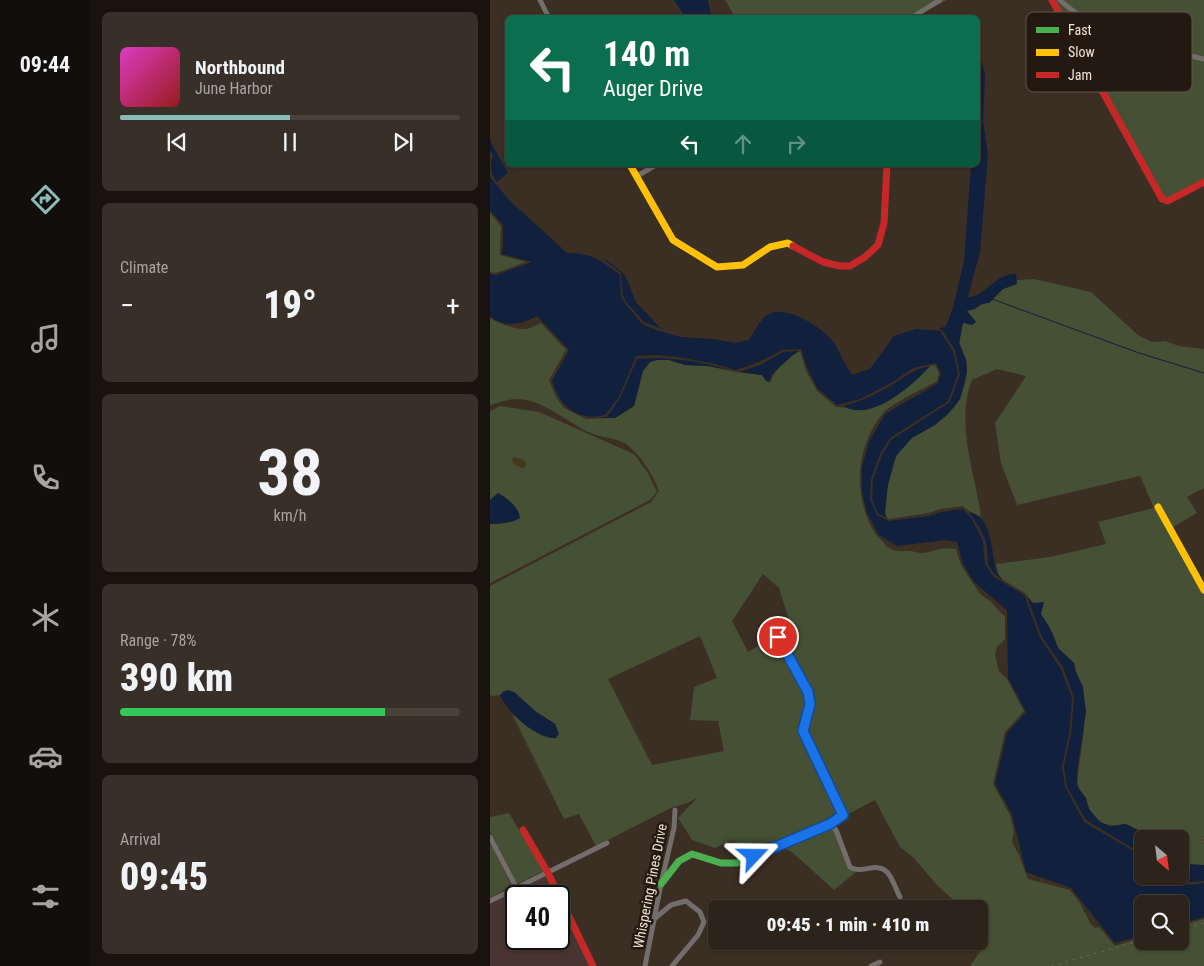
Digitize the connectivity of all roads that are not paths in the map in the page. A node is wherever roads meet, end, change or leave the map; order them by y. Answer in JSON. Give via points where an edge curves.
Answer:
{"nodes":[{"id":1,"x":540,"y":0,"type":"edge"},
{"id":2,"x":940,"y":0,"type":"edge"},
{"id":3,"x":1052,"y":0,"type":"edge"},
{"id":4,"x":1060,"y":0,"type":"edge"},
{"id":5,"x":1059,"y":12,"type":"edge"},
{"id":6,"x":1075,"y":12,"type":"edge"},
{"id":7,"x":548,"y":15,"type":"edge"},
{"id":8,"x":916,"y":15,"type":"edge"},
{"id":9,"x":1103,"y":92,"type":"edge"},
{"id":10,"x":631,"y":167,"type":"edge"},
{"id":11,"x":652,"y":167,"type":"edge"},
{"id":12,"x":887,"y":167,"type":"edge"},
{"id":13,"x":636,"y":176,"type":"junction"},
{"id":14,"x":1204,"y":182,"type":"edge"},
{"id":15,"x":1158,"y":507,"type":"dead end"},
{"id":16,"x":1204,"y":590,"type":"edge"},
{"id":17,"x":778,"y":637,"type":"dead end"},
{"id":18,"x":676,"y":810,"type":"dead end"},
{"id":19,"x":830,"y":824,"type":"junction"},
{"id":20,"x":523,"y":830,"type":"dead end"},
{"id":21,"x":490,"y":837,"type":"edge"},
{"id":22,"x":607,"y":844,"type":"dead end"},
{"id":23,"x":548,"y":873,"type":"junction"},
{"id":24,"x":661,"y":884,"type":"junction"},
{"id":25,"x":514,"y":885,"type":"edge"},
{"id":26,"x":522,"y":885,"type":"edge"},
{"id":27,"x":505,"y":894,"type":"edge"},
{"id":28,"x":900,"y":897,"type":"dead end"},
{"id":29,"x":490,"y":901,"type":"edge"},
{"id":30,"x":654,"y":919,"type":"junction"},
{"id":31,"x":880,"y":962,"type":"dead end"},
{"id":32,"x":593,"y":966,"type":"edge"},
{"id":33,"x":645,"y":966,"type":"edge"},
{"id":34,"x":672,"y":966,"type":"edge"},
{"id":35,"x":871,"y":966,"type":"edge"}],
"edges":[{"from":1,"to":7,"type":"street"},
{"from":2,"to":8,"type":"street"},
{"from":3,"to":5,"type":"street"},
{"from":4,"to":6,"type":"street"},
{"from":9,"to":14,"type":"street","via":[[1162,198],[1168,201]]},
{"from":10,"to":13,"type":"street"},
{"from":11,"to":13,"type":"street"},
{"from":12,"to":13,"type":"street","via":[[884,223],[878,245],[850,266],[822,262],[788,243],[770,247],[743,266],[717,266],[673,240]]},
{"from":15,"to":16,"type":"street"},
{"from":17,"to":19,"type":"street","via":[[808,692],[810,704],[803,731],[806,740],[842,811],[843,815]]},
{"from":18,"to":24,"type":"street","name":"Whispering Pines Drive"},
{"from":19,"to":24,"type":"street","via":[[737,863],[721,863],[692,854],[678,861]]},
{"from":19,"to":28,"type":"street","via":[[836,830],[850,866],[856,870],[882,869],[888,873]]},
{"from":20,"to":23,"type":"street"},
{"from":21,"to":25,"type":"street"},
{"from":22,"to":23,"type":"street"},
{"from":23,"to":26,"type":"street"},
{"from":23,"to":32,"type":"street"},
{"from":24,"to":30,"type":"street","name":"Whispering Pines Drive"},
{"from":27,"to":29,"type":"street"},
{"from":30,"to":33,"type":"street","name":"Whispering Pines Drive"},
{"from":30,"to":34,"type":"street","via":[[672,905],[686,901],[700,912],[704,922],[698,936]]},
{"from":31,"to":35,"type":"street"}]}
